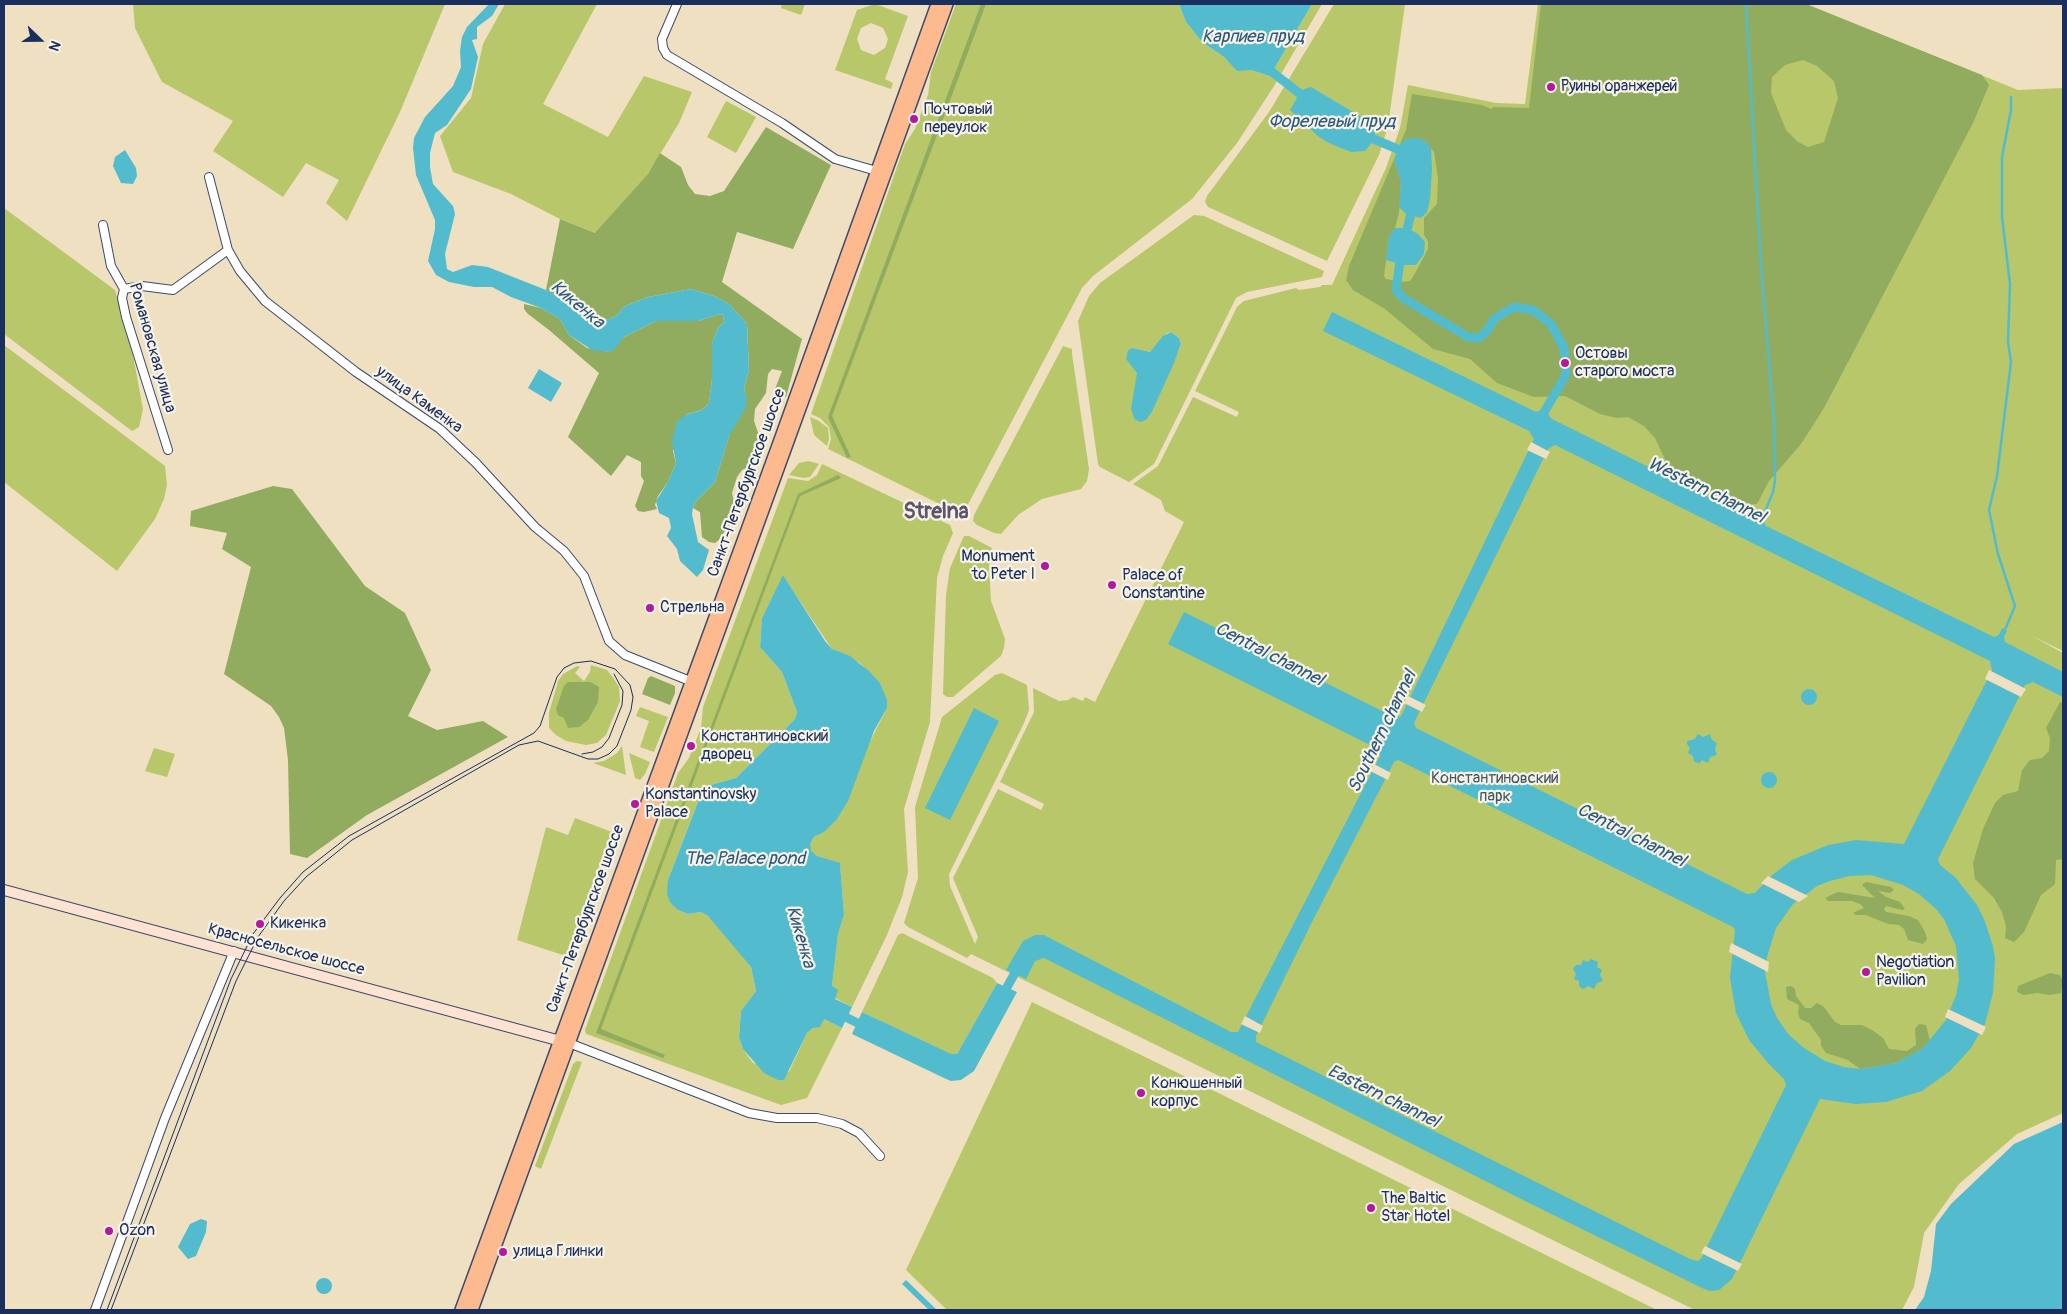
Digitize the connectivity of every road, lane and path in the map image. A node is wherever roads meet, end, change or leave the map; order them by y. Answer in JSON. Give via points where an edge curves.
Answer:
{"nodes":[{"id":1,"x":677,"y":4,"type":"edge"},
{"id":2,"x":937,"y":4,"type":"edge"},
{"id":3,"x":947,"y":4,"type":"edge"},
{"id":4,"x":881,"y":172,"type":"junction"},
{"id":5,"x":209,"y":177,"type":"dead end"},
{"id":6,"x":103,"y":225,"type":"dead end"},
{"id":7,"x":228,"y":250,"type":"junction"},
{"id":8,"x":124,"y":289,"type":"junction"},
{"id":9,"x":168,"y":450,"type":"dead end"},
{"id":10,"x":695,"y":683,"type":"junction"},
{"id":11,"x":4,"y":890,"type":"edge"},
{"id":12,"x":234,"y":951,"type":"junction"},
{"id":13,"x":564,"y":1042,"type":"junction"},
{"id":14,"x":880,"y":1156,"type":"dead end"},
{"id":15,"x":95,"y":1310,"type":"edge"},
{"id":16,"x":461,"y":1310,"type":"edge"},
{"id":17,"x":472,"y":1310,"type":"edge"}],
"edges":[{"from":1,"to":4,"type":"street","via":[[662,40],[667,55],[782,123],[835,159]]},
{"from":2,"to":4,"type":"main road","name":"Санкт-Петербургское шоссе"},
{"from":3,"to":4,"type":"main road","name":"Санкт-Петербургское шоссе"},
{"from":4,"to":10,"type":"main road","name":"Санкт-Петербургское шоссе"},
{"from":5,"to":7,"type":"street","name":"улица Каменка"},
{"from":6,"to":8,"type":"street","name":"Романовская улица","via":[[111,266]]},
{"from":7,"to":8,"type":"street","via":[[173,290],[142,286]]},
{"from":7,"to":10,"type":"street","name":"улица Каменка","via":[[240,271],[265,301],[356,372],[440,429],[535,527],[564,552],[584,576],[609,641],[625,655]]},
{"from":8,"to":9,"type":"street","name":"Романовская улица","via":[[122,298],[126,317]]},
{"from":10,"to":13,"type":"main road","name":"Санкт-Петербургское шоссе"},
{"from":11,"to":12,"type":"main road","name":"Красносельское шоссе"},
{"from":12,"to":13,"type":"main road","name":"Красносельское шоссе"},
{"from":12,"to":15,"type":"street","via":[[166,1118]]},
{"from":13,"to":14,"type":"street","via":[[749,1113],[777,1118],[817,1118],[842,1124],[858,1133]]},
{"from":13,"to":16,"type":"main road","name":"Санкт-Петербургское шоссе"},
{"from":13,"to":17,"type":"main road","name":"Санкт-Петербургское шоссе"}]}
